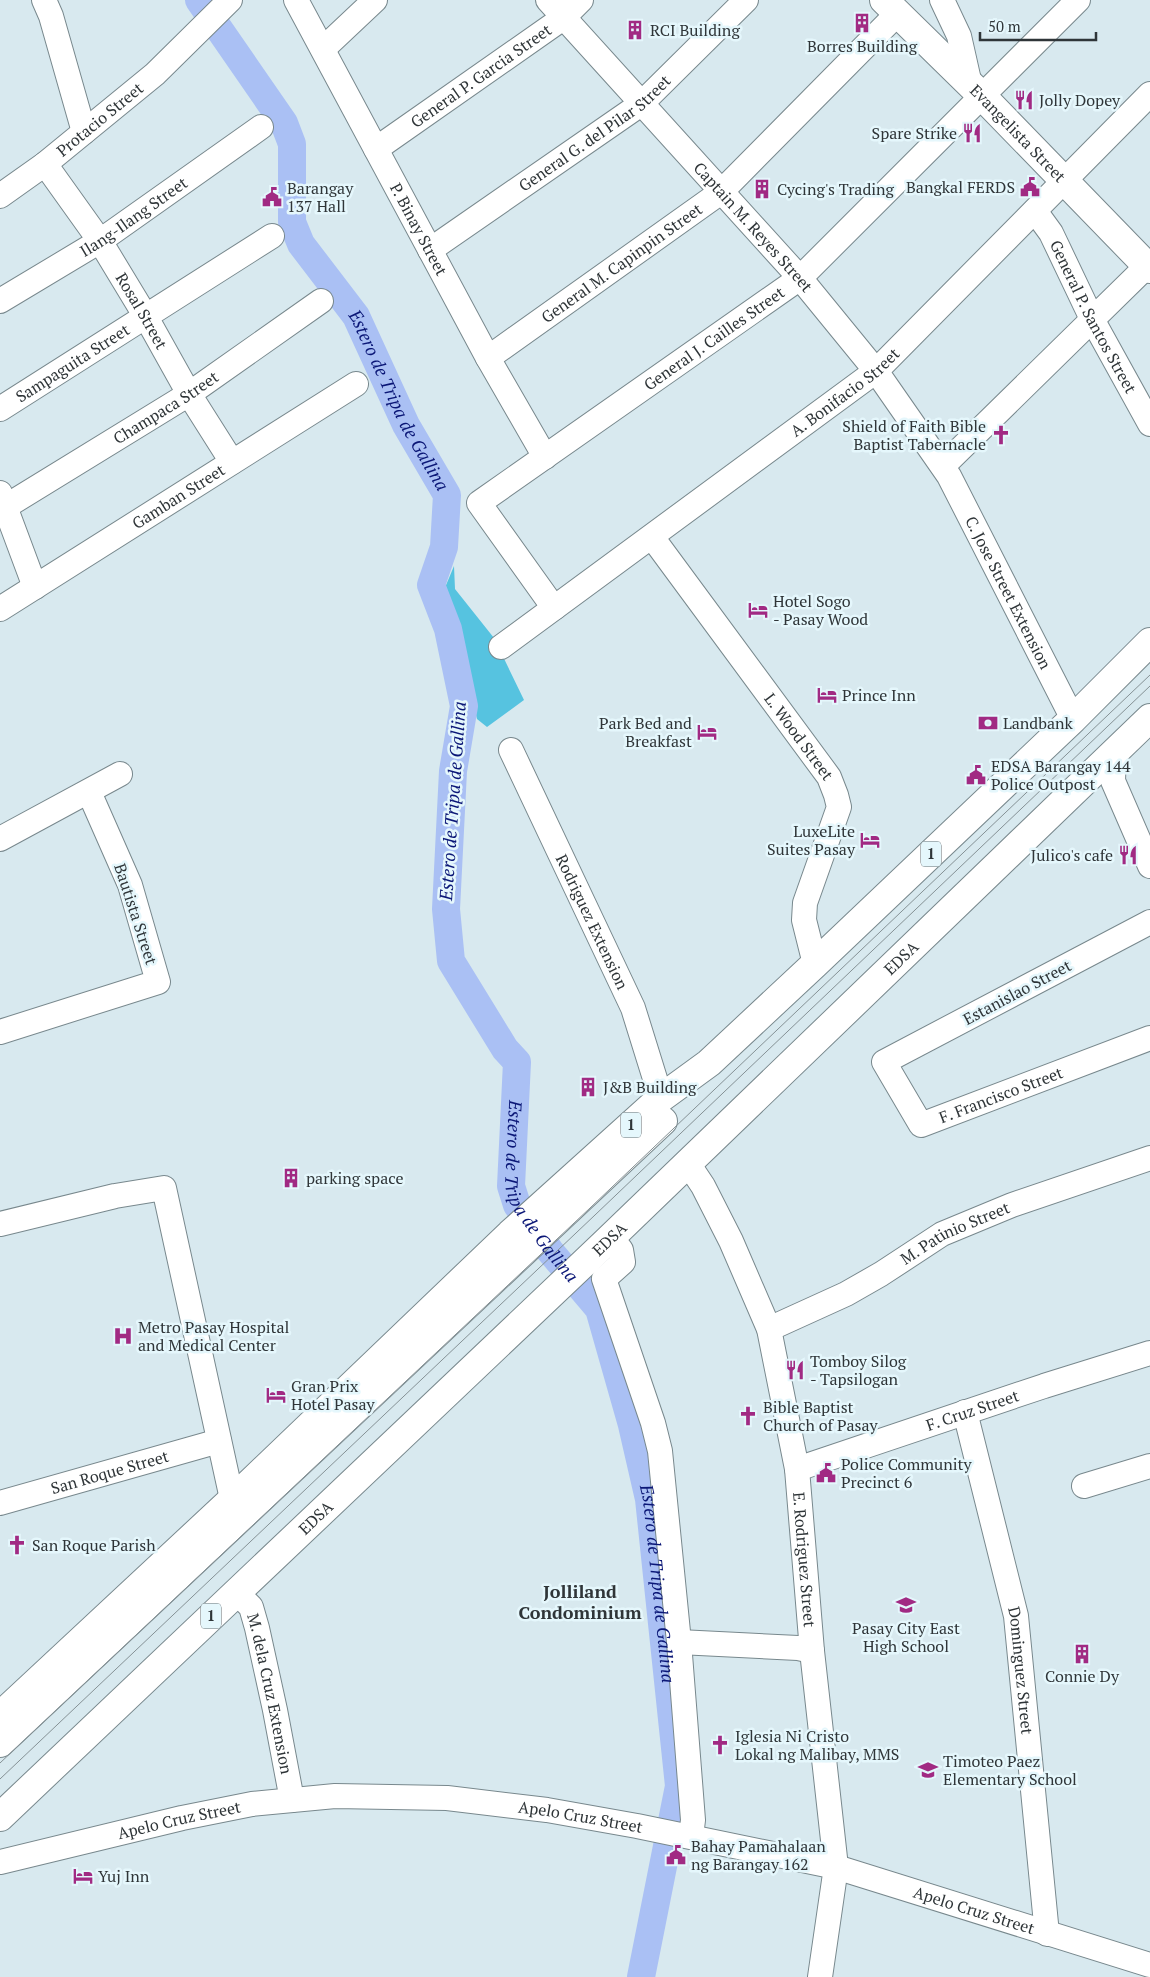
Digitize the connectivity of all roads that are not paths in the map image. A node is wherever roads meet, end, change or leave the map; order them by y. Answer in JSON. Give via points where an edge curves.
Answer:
{"nodes":[{"id":1,"x":44,"y":0,"type":"edge"},
{"id":2,"x":296,"y":0,"type":"edge"},
{"id":3,"x":375,"y":0,"type":"edge"},
{"id":4,"x":548,"y":0,"type":"edge"},
{"id":5,"x":581,"y":0,"type":"edge"},
{"id":6,"x":746,"y":0,"type":"edge"},
{"id":7,"x":942,"y":0,"type":"edge"},
{"id":8,"x":1078,"y":0,"type":"edge"},
{"id":9,"x":224,"y":6,"type":"edge"},
{"id":10,"x":891,"y":7,"type":"edge"},
{"id":11,"x":563,"y":18,"type":"junction"},
{"id":12,"x":323,"y":48,"type":"junction"},
{"id":13,"x":976,"y":91,"type":"junction"},
{"id":14,"x":1150,"y":94,"type":"edge"},
{"id":15,"x":641,"y":104,"type":"junction"},
{"id":16,"x":262,"y":127,"type":"dead end"},
{"id":17,"x":84,"y":132,"type":"junction"},
{"id":18,"x":376,"y":149,"type":"junction"},
{"id":19,"x":45,"y":164,"type":"junction"},
{"id":20,"x":1064,"y":182,"type":"junction"},
{"id":21,"x":721,"y":192,"type":"junction"},
{"id":22,"x":0,"y":196,"type":"edge"},
{"id":23,"x":1035,"y":211,"type":"junction"},
{"id":24,"x":272,"y":236,"type":"dead end"},
{"id":25,"x":100,"y":241,"type":"junction"},
{"id":26,"x":430,"y":250,"type":"junction"},
{"id":27,"x":1149,"y":266,"type":"edge"},
{"id":28,"x":800,"y":278,"type":"junction"},
{"id":29,"x":0,"y":301,"type":"edge"},
{"id":30,"x":321,"y":301,"type":"dead end"},
{"id":31,"x":146,"y":317,"type":"junction"},
{"id":32,"x":1092,"y":318,"type":"junction"},
{"id":33,"x":488,"y":358,"type":"junction"},
{"id":34,"x":876,"y":371,"type":"junction"},
{"id":35,"x":356,"y":384,"type":"dead end"},
{"id":36,"x":189,"y":394,"type":"junction"},
{"id":37,"x":0,"y":409,"type":"edge"},
{"id":38,"x":1150,"y":424,"type":"edge"},
{"id":39,"x":545,"y":457,"type":"junction"},
{"id":40,"x":232,"y":462,"type":"junction"},
{"id":41,"x":943,"y":466,"type":"junction"},
{"id":42,"x":3,"y":500,"type":"edge"},
{"id":43,"x":652,"y":537,"type":"junction"},
{"id":44,"x":35,"y":587,"type":"junction"},
{"id":45,"x":554,"y":608,"type":"junction"},
{"id":46,"x":0,"y":609,"type":"edge"},
{"id":47,"x":1150,"y":642,"type":"edge"},
{"id":48,"x":501,"y":647,"type":"dead end"},
{"id":49,"x":1150,"y":718,"type":"edge"},
{"id":50,"x":1073,"y":719,"type":"junction"},
{"id":51,"x":511,"y":750,"type":"dead end"},
{"id":52,"x":1114,"y":754,"type":"junction"},
{"id":53,"x":120,"y":774,"type":"dead end"},
{"id":54,"x":89,"y":792,"type":"junction"},
{"id":55,"x":0,"y":839,"type":"edge"},
{"id":56,"x":1150,"y":866,"type":"edge"},
{"id":57,"x":1150,"y":922,"type":"edge"},
{"id":58,"x":815,"y":964,"type":"junction"},
{"id":59,"x":0,"y":1032,"type":"edge"},
{"id":60,"x":1150,"y":1038,"type":"edge"},
{"id":61,"x":884,"y":1062,"type":"joint"},
{"id":62,"x":709,"y":1063,"type":"junction"},
{"id":63,"x":661,"y":1098,"type":"junction"},
{"id":64,"x":1150,"y":1158,"type":"edge"},
{"id":65,"x":687,"y":1162,"type":"junction"},
{"id":66,"x":564,"y":1200,"type":"junction"},
{"id":67,"x":0,"y":1224,"type":"edge"},
{"id":68,"x":607,"y":1240,"type":"junction"},
{"id":69,"x":769,"y":1329,"type":"junction"},
{"id":70,"x":1150,"y":1353,"type":"edge"},
{"id":71,"x":965,"y":1412,"type":"junction"},
{"id":72,"x":219,"y":1441,"type":"junction"},
{"id":73,"x":1150,"y":1466,"type":"edge"},
{"id":74,"x":797,"y":1469,"type":"junction"},
{"id":75,"x":1084,"y":1486,"type":"dead end"},
{"id":76,"x":232,"y":1499,"type":"junction"},
{"id":77,"x":0,"y":1503,"type":"edge"},
{"id":78,"x":236,"y":1592,"type":"junction"},
{"id":79,"x":679,"y":1642,"type":"junction"},
{"id":80,"x":812,"y":1651,"type":"junction"},
{"id":81,"x":0,"y":1716,"type":"edge"},
{"id":82,"x":0,"y":1743,"type":"edge"},
{"id":83,"x":292,"y":1800,"type":"junction"},
{"id":84,"x":0,"y":1818,"type":"edge"},
{"id":85,"x":685,"y":1835,"type":"junction"},
{"id":86,"x":0,"y":1862,"type":"edge"},
{"id":87,"x":836,"y":1867,"type":"junction"},
{"id":88,"x":1047,"y":1934,"type":"junction"},
{"id":89,"x":1150,"y":1965,"type":"edge"},
{"id":90,"x":820,"y":1977,"type":"edge"}],
"edges":[{"from":1,"to":17,"type":"street"},
{"from":2,"to":12,"type":"street","name":"P. Binay Street"},
{"from":3,"to":12,"type":"street"},
{"from":4,"to":11,"type":"street","name":"Captain M. Reyes Street"},
{"from":5,"to":11,"type":"street","name":"General P. Garcia Street"},
{"from":6,"to":15,"type":"street","name":"General G. del Pilar Street"},
{"from":7,"to":13,"type":"street","via":[[959,36]]},
{"from":8,"to":13,"type":"street","name":"General J. Cailles Street"},
{"from":9,"to":17,"type":"street","name":"Protacio Street","via":[[155,74]]},
{"from":10,"to":13,"type":"main road","name":"Evangelista Street"},
{"from":10,"to":21,"type":"street","name":"General M. Capinpin Street"},
{"from":11,"to":15,"type":"street","name":"Captain M. Reyes Street"},
{"from":11,"to":18,"type":"street","name":"General P. Garcia Street"},
{"from":12,"to":18,"type":"street","name":"P. Binay Street"},
{"from":13,"to":20,"type":"main road","name":"Evangelista Street"},
{"from":13,"to":28,"type":"street","name":"General J. Cailles Street"},
{"from":14,"to":20,"type":"street","name":"A. Bonifacio Street"},
{"from":15,"to":21,"type":"street","name":"Captain M. Reyes Street"},
{"from":15,"to":26,"type":"street","name":"General G. del Pilar Street"},
{"from":16,"to":25,"type":"street","name":"Ilang-Ilang Street"},
{"from":17,"to":19,"type":"street","name":"Protacio Street"},
{"from":18,"to":26,"type":"street","name":"P. Binay Street"},
{"from":19,"to":22,"type":"street","name":"Protacio Street"},
{"from":19,"to":25,"type":"street","name":"Rosal Street"},
{"from":20,"to":23,"type":"street","name":"A. Bonifacio Street"},
{"from":20,"to":27,"type":"main road","name":"Evangelista Street"},
{"from":21,"to":28,"type":"street","name":"Captain M. Reyes Street"},
{"from":21,"to":33,"type":"street","name":"General M. Capinpin Street"},
{"from":23,"to":32,"type":"street","name":"General P. Santos Street","via":[[1051,233]]},
{"from":23,"to":34,"type":"street","name":"A. Bonifacio Street"},
{"from":24,"to":31,"type":"street","name":"Sampaguita Street"},
{"from":25,"to":29,"type":"street","name":"Ilang-Ilang Street"},
{"from":25,"to":31,"type":"street","name":"Rosal Street"},
{"from":26,"to":33,"type":"street","name":"P. Binay Street"},
{"from":27,"to":32,"type":"street"},
{"from":28,"to":34,"type":"street","name":"Captain M. Reyes Street"},
{"from":28,"to":39,"type":"street","name":"General J. Cailles Street"},
{"from":30,"to":36,"type":"street","name":"Champaca Street"},
{"from":31,"to":36,"type":"street","name":"Rosal Street"},
{"from":31,"to":37,"type":"street","name":"Sampaguita Street"},
{"from":32,"to":38,"type":"street","name":"General P. Santos Street"},
{"from":32,"to":41,"type":"street"},
{"from":33,"to":39,"type":"street","name":"P. Binay Street"},
{"from":34,"to":41,"type":"street","name":"Captain M. Reyes Street"},
{"from":34,"to":43,"type":"street","name":"A. Bonifacio Street"},
{"from":35,"to":40,"type":"street","name":"Gamban Street"},
{"from":36,"to":40,"type":"street","name":"Rosal Street"},
{"from":36,"to":42,"type":"street","name":"Champaca Street"},
{"from":39,"to":45,"type":"street","name":"General J. Cailles Street","via":[[479,504]]},
{"from":40,"to":44,"type":"street","name":"Gamban Street"},
{"from":41,"to":50,"type":"street","name":"C. Jose Street Extension"},
{"from":42,"to":44,"type":"street"},
{"from":43,"to":45,"type":"street","name":"A. Bonifacio Street"},
{"from":43,"to":58,"type":"street","name":"L. Wood Street","via":[[829,778],[836,795],[838,807],[805,903],[804,920]]},
{"from":44,"to":46,"type":"street","name":"Gamban Street"},
{"from":45,"to":48,"type":"street","name":"A. Bonifacio Street"},
{"from":47,"to":50,"type":"main road","number":"1"},
{"from":49,"to":52,"type":"main road","name":"EDSA","number":"1"},
{"from":50,"to":58,"type":"main road","number":"1"},
{"from":51,"to":63,"type":"street","name":"Rodriguez Extension","via":[[633,1008]]},
{"from":52,"to":56,"type":"street","via":[[1113,781]]},
{"from":52,"to":65,"type":"main road","name":"EDSA","number":"1"},
{"from":53,"to":54,"type":"street"},
{"from":54,"to":55,"type":"street"},
{"from":54,"to":59,"type":"street","name":"Bautista Street","via":[[130,885],[158,982]]},
{"from":57,"to":61,"type":"street","name":"Estanislao Street"},
{"from":58,"to":62,"type":"main road","number":"1"},
{"from":60,"to":61,"type":"street","name":"F. Francisco Street","via":[[921,1125]]},
{"from":62,"to":63,"type":"main road","number":"1"},
{"from":62,"to":66,"type":"main road","via":[[670,1114]]},
{"from":63,"to":66,"type":"main road","number":"1"},
{"from":64,"to":69,"type":"street","name":"M. Patinio Street","via":[[1012,1205],[942,1234],[846,1294]]},
{"from":65,"to":68,"type":"main road","name":"EDSA","number":"1"},
{"from":65,"to":69,"type":"street","name":"E. Rodriguez Street","via":[[731,1241]]},
{"from":66,"to":76,"type":"main road","number":"1","via":[[510,1234]]},
{"from":66,"to":82,"type":"main road"},
{"from":67,"to":72,"type":"street","via":[[115,1196],[164,1188]]},
{"from":68,"to":78,"type":"main road","name":"EDSA","number":"1"},
{"from":68,"to":79,"type":"street","via":[[621,1250],[623,1262],[604,1279],[654,1423],[660,1451]]},
{"from":69,"to":74,"type":"street","name":"E. Rodriguez Street"},
{"from":70,"to":71,"type":"street","name":"F. Cruz Street"},
{"from":71,"to":74,"type":"street","name":"F. Cruz Street"},
{"from":71,"to":88,"type":"street","name":"Dominguez Street","via":[[1016,1616]]},
{"from":72,"to":76,"type":"street"},
{"from":72,"to":77,"type":"street","name":"San Roque Street"},
{"from":73,"to":75,"type":"street"},
{"from":74,"to":80,"type":"street","name":"E. Rodriguez Street"},
{"from":76,"to":81,"type":"main road","number":"1"},
{"from":78,"to":83,"type":"street","name":"M. dela Cruz Extension","via":[[251,1607],[257,1628]]},
{"from":78,"to":84,"type":"main road","name":"EDSA","number":"1"},
{"from":79,"to":80,"type":"street"},
{"from":79,"to":85,"type":"street","via":[[692,1820]]},
{"from":80,"to":87,"type":"street","name":"E. Rodriguez Street"},
{"from":83,"to":85,"type":"street","name":"Apelo Cruz Street","via":[[335,1796],[447,1798],[546,1810]]},
{"from":83,"to":86,"type":"street","name":"Apelo Cruz Street","via":[[252,1804],[182,1818]]},
{"from":85,"to":87,"type":"street","name":"Apelo Cruz Street"},
{"from":87,"to":88,"type":"street","name":"Apelo Cruz Street"},
{"from":87,"to":90,"type":"street","name":"E. Rodriguez Street"},
{"from":88,"to":89,"type":"street","name":"Apelo Cruz Street"}]}
